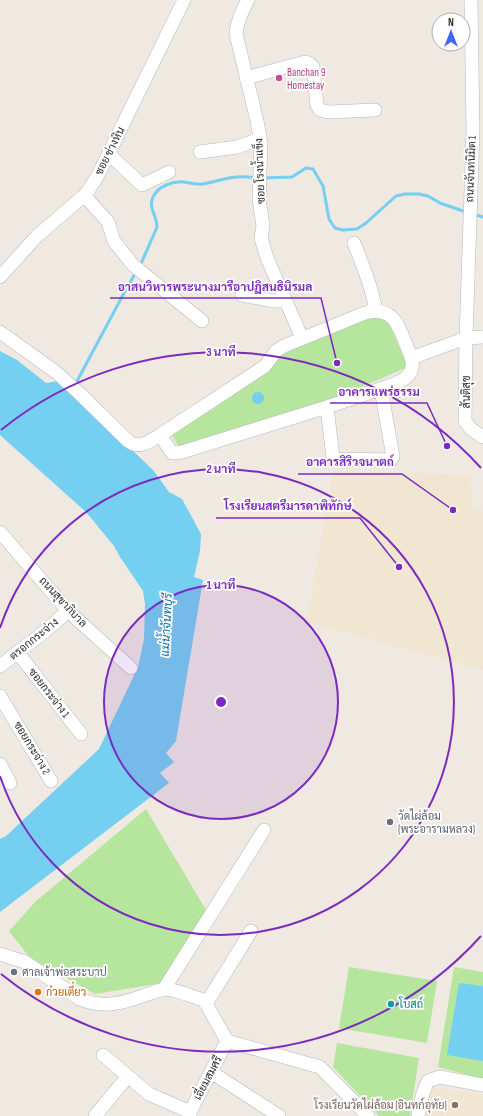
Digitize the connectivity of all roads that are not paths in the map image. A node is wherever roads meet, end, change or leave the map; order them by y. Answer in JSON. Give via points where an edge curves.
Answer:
{"nodes":[{"id":1,"x":184,"y":0,"type":"edge"},
{"id":2,"x":248,"y":0,"type":"edge"},
{"id":3,"x":471,"y":0,"type":"edge"},
{"id":4,"x":246,"y":78,"type":"junction"},
{"id":5,"x":375,"y":110,"type":"dead end"},
{"id":6,"x":260,"y":139,"type":"junction"},
{"id":7,"x":200,"y":152,"type":"dead end"},
{"id":8,"x":109,"y":154,"type":"junction"},
{"id":9,"x":169,"y":172,"type":"dead end"},
{"id":10,"x":84,"y":195,"type":"junction"},
{"id":11,"x":354,"y":244,"type":"dead end"},
{"id":12,"x":0,"y":277,"type":"edge"},
{"id":13,"x":242,"y":295,"type":"dead end"},
{"id":14,"x":285,"y":301,"type":"junction"},
{"id":15,"x":376,"y":311,"type":"junction"},
{"id":16,"x":202,"y":321,"type":"dead end"},
{"id":17,"x":0,"y":332,"type":"edge"},
{"id":18,"x":483,"y":337,"type":"edge"},
{"id":19,"x":302,"y":338,"type":"junction"},
{"id":20,"x":466,"y":338,"type":"junction"},
{"id":21,"x":411,"y":358,"type":"junction"},
{"id":22,"x":381,"y":389,"type":"junction"},
{"id":23,"x":327,"y":407,"type":"junction"},
{"id":24,"x":160,"y":435,"type":"junction"},
{"id":25,"x":483,"y":437,"type":"edge"},
{"id":26,"x":0,"y":532,"type":"edge"},
{"id":27,"x":68,"y":611,"type":"junction"},
{"id":28,"x":18,"y":653,"type":"junction"},
{"id":29,"x":0,"y":666,"type":"edge"},
{"id":30,"x":131,"y":668,"type":"dead end"},
{"id":31,"x":0,"y":696,"type":"edge"},
{"id":32,"x":80,"y":734,"type":"dead end"},
{"id":33,"x":0,"y":764,"type":"edge"},
{"id":34,"x":51,"y":781,"type":"dead end"},
{"id":35,"x":10,"y":784,"type":"dead end"},
{"id":36,"x":264,"y":830,"type":"dead end"},
{"id":37,"x":251,"y":931,"type":"dead end"},
{"id":38,"x":0,"y":954,"type":"edge"},
{"id":39,"x":164,"y":989,"type":"junction"},
{"id":40,"x":206,"y":1004,"type":"junction"},
{"id":41,"x":227,"y":1041,"type":"junction"},
{"id":42,"x":103,"y":1055,"type":"dead end"},
{"id":43,"x":211,"y":1072,"type":"junction"},
{"id":44,"x":128,"y":1076,"type":"junction"},
{"id":45,"x":483,"y":1086,"type":"edge"},
{"id":46,"x":190,"y":1114,"type":"edge"},
{"id":47,"x":95,"y":1116,"type":"edge"},
{"id":48,"x":279,"y":1116,"type":"edge"},
{"id":49,"x":368,"y":1116,"type":"edge"},
{"id":50,"x":418,"y":1116,"type":"edge"}],
"edges":[{"from":1,"to":8,"type":"street","name":"ซอย ช่างหิน"},
{"from":2,"to":4,"type":"street","name":"ซอย โรงน้ำแข็ง","via":[[236,27]]},
{"from":3,"to":20,"type":"street","name":"ถนนจันทนิมิต 1","via":[[473,131]]},
{"from":4,"to":5,"type":"street","via":[[305,62],[314,70],[317,106],[320,110]]},
{"from":4,"to":6,"type":"street","name":"ซอย โรงน้ำแข็ง"},
{"from":6,"to":7,"type":"street","via":[[237,147]]},
{"from":6,"to":14,"type":"street","name":"ซอย โรงน้ำแข็ง","via":[[259,200],[263,220],[261,238]]},
{"from":8,"to":9,"type":"street","via":[[142,185]]},
{"from":8,"to":10,"type":"street","name":"ซอย ช่างหิน","via":[[98,177]]},
{"from":10,"to":12,"type":"street","name":"ซอย ช่างหิน","via":[[37,236]]},
{"from":10,"to":16,"type":"street","via":[[108,222],[114,241],[137,270]]},
{"from":11,"to":15,"type":"street","via":[[366,273]]},
{"from":13,"to":14,"type":"street"},
{"from":14,"to":19,"type":"street","name":"ซอย โรงน้ำแข็ง"},
{"from":15,"to":19,"type":"street"},
{"from":15,"to":21,"type":"street","via":[[393,317]]},
{"from":17,"to":24,"type":"street","via":[[57,373],[131,444],[139,446]]},
{"from":18,"to":20,"type":"street"},
{"from":19,"to":24,"type":"street","via":[[278,349],[265,366]]},
{"from":20,"to":21,"type":"street"},
{"from":20,"to":25,"type":"street","name":"สันติสุข","via":[[466,421],[470,429]]},
{"from":21,"to":22,"type":"street","via":[[412,367],[409,375]]},
{"from":22,"to":23,"type":"street"},
{"from":22,"to":23,"type":"street","via":[[393,457],[391,460],[333,458]]},
{"from":23,"to":24,"type":"street","via":[[179,453],[171,451]]},
{"from":26,"to":27,"type":"street","name":"ถนนสุขาภิบาล"},
{"from":27,"to":28,"type":"street","name":"ตรอกกระจ่าง"},
{"from":27,"to":30,"type":"street","name":"ถนนสุขาภิบาล"},
{"from":28,"to":29,"type":"street","name":"ตรอกกระจ่าง"},
{"from":28,"to":32,"type":"street","name":"ซอยกระจ่าง 1"},
{"from":31,"to":34,"type":"street","name":"ซอยกระจ่าง 2"},
{"from":33,"to":35,"type":"street"},
{"from":36,"to":39,"type":"street"},
{"from":37,"to":40,"type":"street"},
{"from":38,"to":39,"type":"street","via":[[25,962],[89,1003],[118,1003]]},
{"from":39,"to":40,"type":"street","via":[[204,1000]]},
{"from":40,"to":41,"type":"street"},
{"from":41,"to":43,"type":"street","name":"เอี่ยมสมศรี"},
{"from":41,"to":49,"type":"street","via":[[320,1067]]},
{"from":42,"to":44,"type":"street"},
{"from":43,"to":46,"type":"street","name":"เอี่ยมสมศรี"},
{"from":43,"to":48,"type":"street"},
{"from":44,"to":46,"type":"street","via":[[149,1094]]},
{"from":44,"to":47,"type":"street"},
{"from":45,"to":50,"type":"street","via":[[440,1077],[428,1081]]}]}
